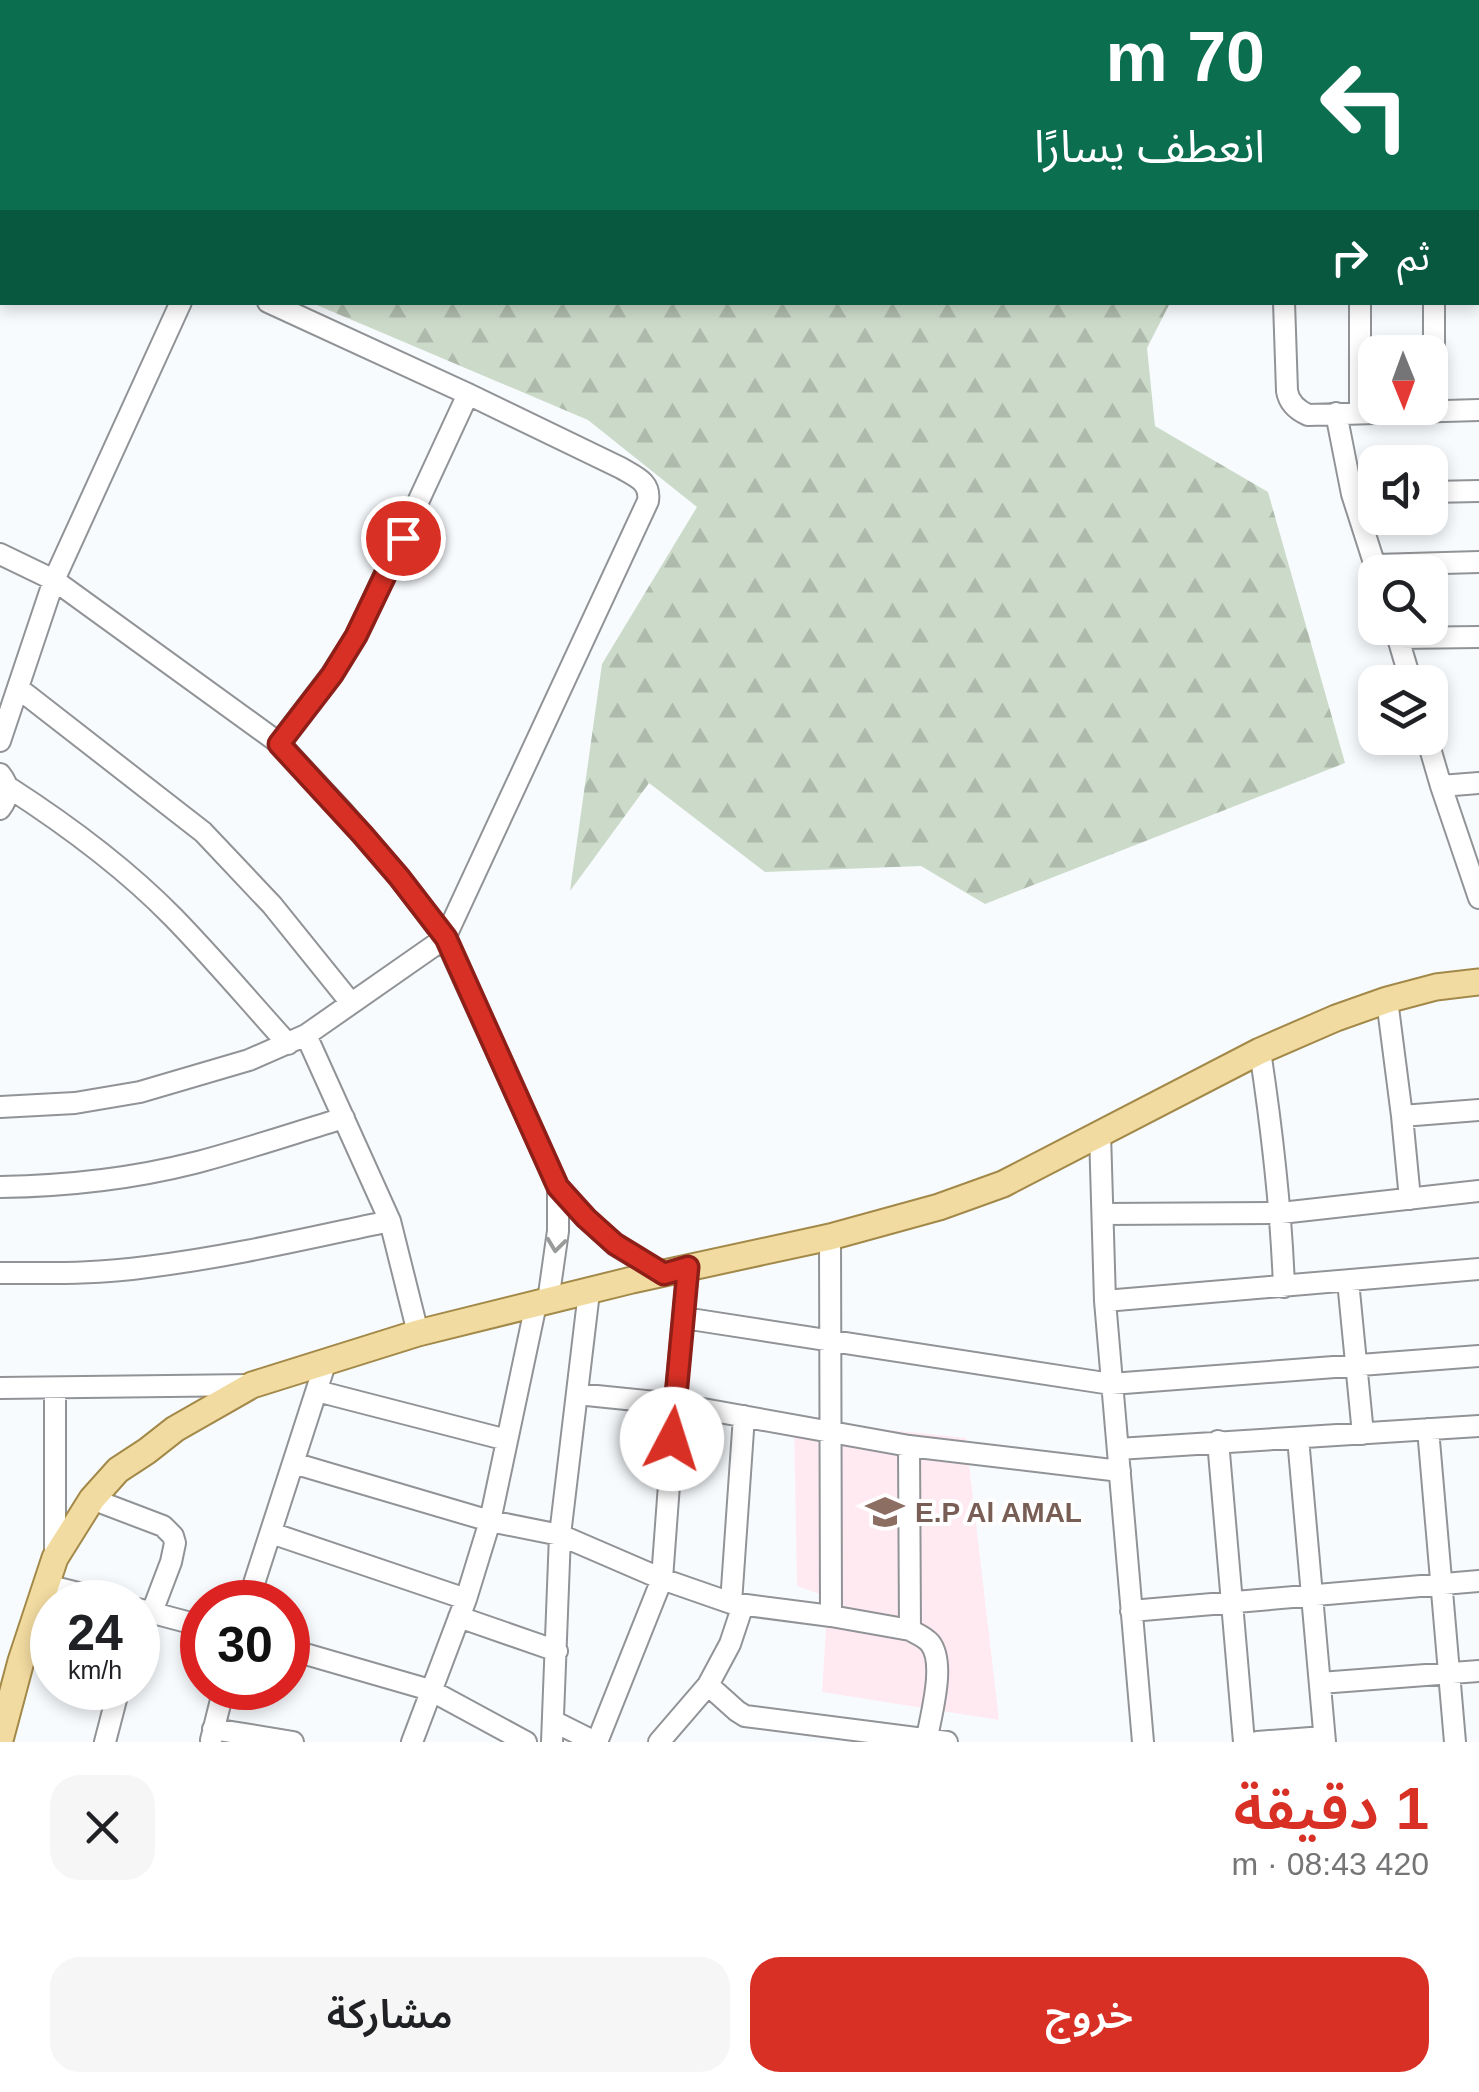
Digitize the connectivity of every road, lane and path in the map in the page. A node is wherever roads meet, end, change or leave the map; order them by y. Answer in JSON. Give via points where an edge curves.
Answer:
{"nodes":[{"id":1,"x":180,"y":305,"type":"edge"},
{"id":2,"x":275,"y":305,"type":"edge"},
{"id":3,"x":1284,"y":305,"type":"edge"},
{"id":4,"x":1360,"y":305,"type":"edge"},
{"id":5,"x":1434,"y":305,"type":"edge"},
{"id":6,"x":1360,"y":335,"type":"edge"},
{"id":7,"x":1434,"y":335,"type":"edge"},
{"id":8,"x":468,"y":394,"type":"junction"},
{"id":9,"x":1479,"y":410,"type":"edge"},
{"id":10,"x":1448,"y":411,"type":"edge"},
{"id":11,"x":1336,"y":413,"type":"junction"},
{"id":12,"x":1358,"y":414,"type":"edge"},
{"id":13,"x":1479,"y":491,"type":"edge"},
{"id":14,"x":1448,"y":492,"type":"edge"},
{"id":15,"x":1352,"y":494,"type":"junction"},
{"id":16,"x":1358,"y":494,"type":"edge"},
{"id":17,"x":0,"y":554,"type":"edge"},
{"id":18,"x":1372,"y":555,"type":"edge"},
{"id":19,"x":1479,"y":562,"type":"edge"},
{"id":20,"x":1448,"y":564,"type":"edge"},
{"id":21,"x":54,"y":580,"type":"junction"},
{"id":22,"x":1448,"y":636,"type":"edge"},
{"id":23,"x":1479,"y":637,"type":"edge"},
{"id":24,"x":18,"y":688,"type":"junction"},
{"id":25,"x":0,"y":741,"type":"edge"},
{"id":26,"x":279,"y":744,"type":"junction"},
{"id":27,"x":1431,"y":755,"type":"edge"},
{"id":28,"x":4,"y":780,"type":"edge"},
{"id":29,"x":1479,"y":784,"type":"edge"},
{"id":30,"x":1440,"y":786,"type":"junction"},
{"id":31,"x":0,"y":809,"type":"edge"},
{"id":32,"x":1479,"y":898,"type":"edge"},
{"id":33,"x":446,"y":938,"type":"junction"},
{"id":34,"x":1479,"y":982,"type":"edge"},
{"id":35,"x":1387,"y":1000,"type":"junction"},
{"id":36,"x":351,"y":1003,"type":"junction"},
{"id":37,"x":297,"y":1040,"type":"junction"},
{"id":38,"x":1260,"y":1051,"type":"junction"},
{"id":39,"x":0,"y":1108,"type":"edge"},
{"id":40,"x":1479,"y":1110,"type":"edge"},
{"id":41,"x":1402,"y":1116,"type":"junction"},
{"id":42,"x":344,"y":1118,"type":"junction"},
{"id":43,"x":1100,"y":1133,"type":"junction"},
{"id":44,"x":0,"y":1187,"type":"edge"},
{"id":45,"x":558,"y":1187,"type":"junction"},
{"id":46,"x":1478,"y":1197,"type":"edge"},
{"id":47,"x":1410,"y":1199,"type":"junction"},
{"id":48,"x":1281,"y":1213,"type":"junction"},
{"id":49,"x":1103,"y":1214,"type":"junction"},
{"id":50,"x":390,"y":1220,"type":"junction"},
{"id":51,"x":830,"y":1237,"type":"junction"},
{"id":52,"x":1479,"y":1269,"type":"edge"},
{"id":53,"x":676,"y":1270,"type":"junction"},
{"id":54,"x":0,"y":1274,"type":"edge"},
{"id":55,"x":1348,"y":1281,"type":"junction"},
{"id":56,"x":1284,"y":1286,"type":"junction"},
{"id":57,"x":588,"y":1292,"type":"junction"},
{"id":58,"x":1105,"y":1302,"type":"junction"},
{"id":59,"x":542,"y":1303,"type":"junction"},
{"id":60,"x":684,"y":1318,"type":"junction"},
{"id":61,"x":418,"y":1333,"type":"junction"},
{"id":62,"x":832,"y":1342,"type":"junction"},
{"id":63,"x":1479,"y":1356,"type":"edge"},
{"id":64,"x":326,"y":1361,"type":"junction"},
{"id":65,"x":1356,"y":1365,"type":"junction"},
{"id":66,"x":1111,"y":1384,"type":"junction"},
{"id":67,"x":252,"y":1385,"type":"junction"},
{"id":68,"x":0,"y":1388,"type":"edge"},
{"id":69,"x":55,"y":1389,"type":"junction"},
{"id":70,"x":317,"y":1392,"type":"junction"},
{"id":71,"x":577,"y":1394,"type":"junction"},
{"id":72,"x":675,"y":1404,"type":"junction"},
{"id":73,"x":744,"y":1416,"type":"junction"},
{"id":74,"x":1479,"y":1426,"type":"edge"},
{"id":75,"x":1428,"y":1429,"type":"junction"},
{"id":76,"x":831,"y":1431,"type":"junction"},
{"id":77,"x":1363,"y":1434,"type":"junction"},
{"id":78,"x":1298,"y":1438,"type":"junction"},
{"id":79,"x":507,"y":1440,"type":"junction"},
{"id":80,"x":1218,"y":1442,"type":"junction"},
{"id":81,"x":909,"y":1446,"type":"junction"},
{"id":82,"x":1118,"y":1449,"type":"junction"},
{"id":83,"x":293,"y":1463,"type":"junction"},
{"id":84,"x":1120,"y":1471,"type":"junction"},
{"id":85,"x":92,"y":1499,"type":"junction"},
{"id":86,"x":490,"y":1522,"type":"junction"},
{"id":87,"x":272,"y":1533,"type":"junction"},
{"id":88,"x":560,"y":1534,"type":"junction"},
{"id":89,"x":55,"y":1558,"type":"junction"},
{"id":90,"x":662,"y":1579,"type":"junction"},
{"id":91,"x":48,"y":1580,"type":"edge"},
{"id":92,"x":160,"y":1580,"type":"edge"},
{"id":93,"x":256,"y":1580,"type":"edge"},
{"id":94,"x":1479,"y":1582,"type":"edge"},
{"id":95,"x":1441,"y":1584,"type":"junction"},
{"id":96,"x":1312,"y":1596,"type":"junction"},
{"id":97,"x":1230,"y":1603,"type":"junction"},
{"id":98,"x":737,"y":1604,"type":"junction"},
{"id":99,"x":462,"y":1608,"type":"junction"},
{"id":100,"x":1132,"y":1610,"type":"junction"},
{"id":101,"x":831,"y":1616,"type":"junction"},
{"id":102,"x":910,"y":1630,"type":"junction"},
{"id":103,"x":30,"y":1634,"type":"edge"},
{"id":104,"x":557,"y":1651,"type":"junction"},
{"id":105,"x":310,"y":1655,"type":"edge"},
{"id":106,"x":1479,"y":1671,"type":"edge"},
{"id":107,"x":1450,"y":1673,"type":"junction"},
{"id":108,"x":1320,"y":1683,"type":"junction"},
{"id":109,"x":708,"y":1685,"type":"junction"},
{"id":110,"x":430,"y":1690,"type":"junction"},
{"id":111,"x":113,"y":1710,"type":"edge"},
{"id":112,"x":218,"y":1710,"type":"edge"},
{"id":113,"x":554,"y":1732,"type":"edge"},
{"id":114,"x":0,"y":1734,"type":"edge"},
{"id":115,"x":212,"y":1735,"type":"edge"},
{"id":116,"x":938,"y":1740,"type":"edge"},
{"id":117,"x":1325,"y":1740,"type":"edge"},
{"id":118,"x":105,"y":1742,"type":"edge"},
{"id":119,"x":293,"y":1742,"type":"edge"},
{"id":120,"x":412,"y":1742,"type":"edge"},
{"id":121,"x":526,"y":1742,"type":"edge"},
{"id":122,"x":596,"y":1742,"type":"edge"},
{"id":123,"x":660,"y":1742,"type":"edge"},
{"id":124,"x":1143,"y":1742,"type":"edge"},
{"id":125,"x":1244,"y":1742,"type":"edge"},
{"id":126,"x":1257,"y":1742,"type":"edge"},
{"id":127,"x":1455,"y":1742,"type":"edge"}],
"edges":[{"from":1,"to":21,"type":"street"},
{"from":2,"to":8,"type":"street"},
{"from":3,"to":11,"type":"street","via":[[1288,396],[1308,415]]},
{"from":4,"to":6,"type":"street"},
{"from":5,"to":7,"type":"street"},
{"from":8,"to":26,"type":"street","via":[[356,636]]},
{"from":8,"to":33,"type":"street","via":[[621,468],[644,482],[649,494]]},
{"from":9,"to":10,"type":"street"},
{"from":11,"to":12,"type":"street"},
{"from":11,"to":15,"type":"street"},
{"from":13,"to":14,"type":"street"},
{"from":15,"to":16,"type":"street"},
{"from":15,"to":18,"type":"street"},
{"from":17,"to":21,"type":"street"},
{"from":19,"to":20,"type":"street"},
{"from":21,"to":24,"type":"street"},
{"from":21,"to":26,"type":"street"},
{"from":22,"to":23,"type":"street"},
{"from":24,"to":25,"type":"street"},
{"from":24,"to":36,"type":"street","via":[[203,832]]},
{"from":26,"to":33,"type":"street"},
{"from":27,"to":30,"type":"street"},
{"from":28,"to":31,"type":"street","via":[[7,800]]},
{"from":28,"to":37,"type":"street","via":[[126,874]]},
{"from":29,"to":30,"type":"street"},
{"from":30,"to":32,"type":"street"},
{"from":33,"to":36,"type":"street"},
{"from":33,"to":45,"type":"street"},
{"from":34,"to":35,"type":"main road"},
{"from":35,"to":38,"type":"main road"},
{"from":35,"to":41,"type":"street"},
{"from":36,"to":37,"type":"street"},
{"from":37,"to":39,"type":"street","via":[[140,1092]]},
{"from":37,"to":42,"type":"street"},
{"from":38,"to":43,"type":"main road"},
{"from":38,"to":48,"type":"street"},
{"from":40,"to":41,"type":"street"},
{"from":41,"to":47,"type":"street"},
{"from":42,"to":44,"type":"street","via":[[124,1178]]},
{"from":42,"to":50,"type":"street"},
{"from":43,"to":49,"type":"street"},
{"from":43,"to":51,"type":"main road","via":[[1003,1184]]},
{"from":45,"to":53,"type":"street","via":[[615,1244]]},
{"from":45,"to":59,"type":"street","one_way":true,"via":[[558,1231]]},
{"from":46,"to":47,"type":"street"},
{"from":47,"to":48,"type":"street"},
{"from":48,"to":49,"type":"street"},
{"from":48,"to":56,"type":"street"},
{"from":49,"to":58,"type":"street"},
{"from":50,"to":54,"type":"street","via":[[144,1268]]},
{"from":50,"to":61,"type":"street"},
{"from":51,"to":53,"type":"main road"},
{"from":51,"to":62,"type":"street"},
{"from":52,"to":55,"type":"street"},
{"from":53,"to":57,"type":"main road"},
{"from":53,"to":60,"type":"street"},
{"from":55,"to":56,"type":"street"},
{"from":55,"to":65,"type":"street"},
{"from":56,"to":58,"type":"street"},
{"from":57,"to":59,"type":"main road"},
{"from":57,"to":71,"type":"street"},
{"from":58,"to":66,"type":"street"},
{"from":59,"to":61,"type":"main road"},
{"from":59,"to":79,"type":"street"},
{"from":60,"to":62,"type":"street"},
{"from":60,"to":72,"type":"street"},
{"from":61,"to":64,"type":"main road"},
{"from":62,"to":66,"type":"street"},
{"from":62,"to":76,"type":"street"},
{"from":63,"to":65,"type":"street"},
{"from":64,"to":67,"type":"main road"},
{"from":64,"to":70,"type":"street"},
{"from":65,"to":66,"type":"street"},
{"from":65,"to":77,"type":"street"},
{"from":66,"to":82,"type":"street"},
{"from":67,"to":69,"type":"street"},
{"from":67,"to":85,"type":"main road","via":[[175,1429],[118,1470]]},
{"from":68,"to":69,"type":"street"},
{"from":69,"to":89,"type":"street"},
{"from":70,"to":79,"type":"street"},
{"from":70,"to":83,"type":"street"},
{"from":71,"to":72,"type":"street"},
{"from":71,"to":88,"type":"street"},
{"from":72,"to":73,"type":"street"},
{"from":72,"to":90,"type":"street"},
{"from":73,"to":76,"type":"street"},
{"from":73,"to":98,"type":"street"},
{"from":74,"to":75,"type":"street"},
{"from":75,"to":77,"type":"street"},
{"from":75,"to":95,"type":"street"},
{"from":76,"to":81,"type":"street"},
{"from":76,"to":101,"type":"street"},
{"from":77,"to":78,"type":"street"},
{"from":78,"to":80,"type":"street"},
{"from":78,"to":96,"type":"street"},
{"from":79,"to":86,"type":"street"},
{"from":80,"to":82,"type":"street"},
{"from":80,"to":97,"type":"street"},
{"from":81,"to":84,"type":"street"},
{"from":81,"to":102,"type":"street"},
{"from":82,"to":84,"type":"street"},
{"from":83,"to":86,"type":"street"},
{"from":83,"to":87,"type":"street"},
{"from":84,"to":100,"type":"street"},
{"from":85,"to":89,"type":"main road"},
{"from":85,"to":92,"type":"street","via":[[174,1536],[171,1562]]},
{"from":86,"to":88,"type":"street"},
{"from":86,"to":99,"type":"street"},
{"from":87,"to":93,"type":"street"},
{"from":87,"to":99,"type":"street"},
{"from":88,"to":90,"type":"street"},
{"from":88,"to":104,"type":"street"},
{"from":89,"to":91,"type":"main road"},
{"from":90,"to":98,"type":"street"},
{"from":90,"to":122,"type":"street"},
{"from":94,"to":95,"type":"street"},
{"from":95,"to":96,"type":"street"},
{"from":95,"to":107,"type":"street"},
{"from":96,"to":97,"type":"street"},
{"from":96,"to":108,"type":"street"},
{"from":97,"to":100,"type":"street"},
{"from":97,"to":125,"type":"street"},
{"from":98,"to":101,"type":"street"},
{"from":98,"to":109,"type":"street","via":[[730,1644]]},
{"from":99,"to":104,"type":"street"},
{"from":99,"to":110,"type":"street"},
{"from":100,"to":124,"type":"street"},
{"from":101,"to":102,"type":"street"},
{"from":102,"to":116,"type":"street","via":[[932,1644],[938,1657]]},
{"from":103,"to":114,"type":"main road"},
{"from":104,"to":113,"type":"street"},
{"from":105,"to":110,"type":"street"},
{"from":106,"to":107,"type":"street"},
{"from":107,"to":108,"type":"street"},
{"from":107,"to":127,"type":"street"},
{"from":108,"to":117,"type":"street"},
{"from":109,"to":116,"type":"street","via":[[745,1716]]},
{"from":109,"to":123,"type":"street"},
{"from":110,"to":120,"type":"street"},
{"from":110,"to":121,"type":"street"},
{"from":111,"to":118,"type":"street"},
{"from":112,"to":115,"type":"street"},
{"from":113,"to":122,"type":"street"},
{"from":115,"to":119,"type":"street"},
{"from":117,"to":126,"type":"street"}]}
